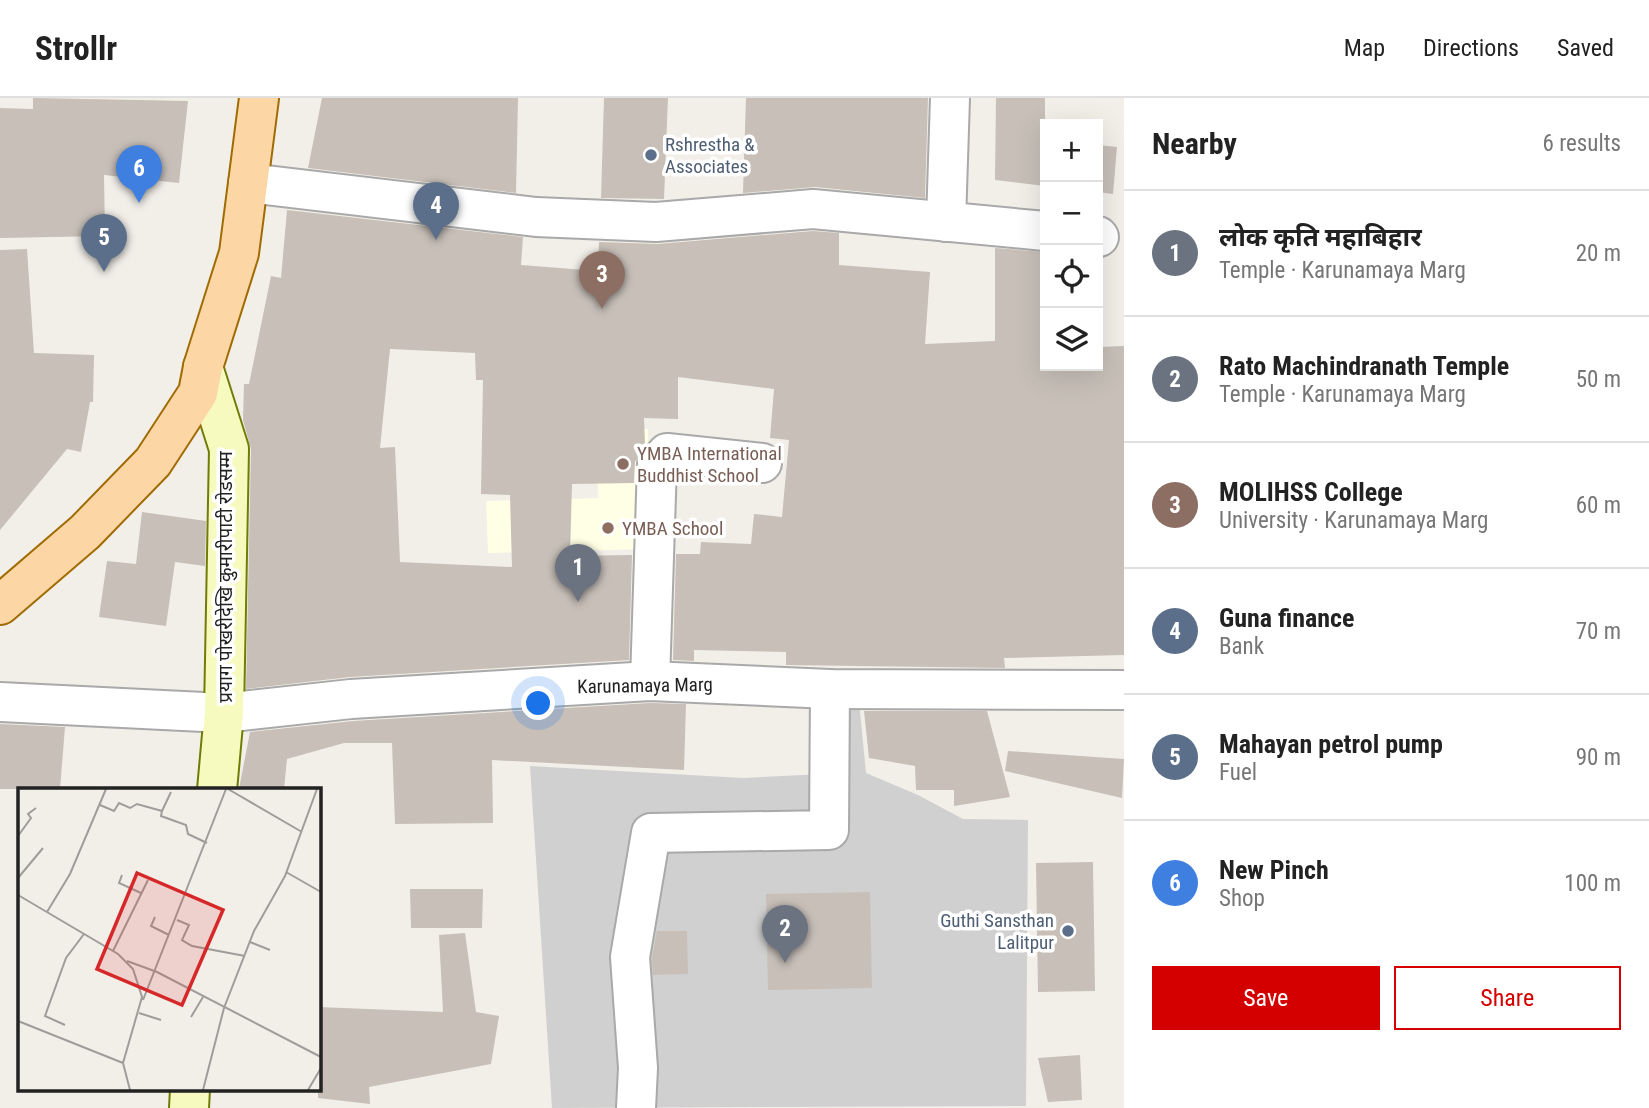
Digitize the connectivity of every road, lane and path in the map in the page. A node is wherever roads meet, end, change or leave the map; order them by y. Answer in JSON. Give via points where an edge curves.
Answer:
{"nodes":[{"id":1,"x":259,"y":98,"type":"edge"},
{"id":2,"x":950,"y":98,"type":"edge"},
{"id":3,"x":248,"y":183,"type":"junction"},
{"id":4,"x":946,"y":222,"type":"junction"},
{"id":5,"x":1040,"y":231,"type":"edge"},
{"id":6,"x":203,"y":367,"type":"junction"},
{"id":7,"x":762,"y":463,"type":"dead end"},
{"id":8,"x":0,"y":605,"type":"edge"},
{"id":9,"x":650,"y":681,"type":"junction"},
{"id":10,"x":830,"y":689,"type":"junction"},
{"id":11,"x":1124,"y":690,"type":"edge"},
{"id":12,"x":0,"y":702,"type":"edge"},
{"id":13,"x":224,"y":713,"type":"junction"},
{"id":14,"x":217,"y":788,"type":"edge"},
{"id":15,"x":190,"y":1090,"type":"edge"},
{"id":16,"x":189,"y":1108,"type":"edge"},
{"id":17,"x":636,"y":1108,"type":"edge"}],
"edges":[{"from":1,"to":3,"type":"main road"},
{"from":2,"to":4,"type":"street"},
{"from":3,"to":4,"type":"street","via":[[536,217],[656,222],[813,209]]},
{"from":3,"to":6,"type":"main road","via":[[239,253]]},
{"from":4,"to":5,"type":"street"},
{"from":6,"to":8,"type":"main road","via":[[198,393],[153,462],[85,532]]},
{"from":6,"to":13,"type":"street","name":"प्रयाग पोखरीदेखि कुमारीपाटी रोडसम्म","via":[[229,449]]},
{"from":7,"to":9,"type":"street","via":[[667,453],[657,464]]},
{"from":9,"to":10,"type":"street","name":"Karunamaya Marg"},
{"from":9,"to":13,"type":"street","name":"Karunamaya Marg","via":[[351,699]]},
{"from":10,"to":11,"type":"street","name":"Karunamaya Marg"},
{"from":10,"to":17,"type":"street","via":[[829,830],[651,833],[629,957],[638,1068]]},
{"from":12,"to":13,"type":"street","name":"Karunamaya Marg"},
{"from":13,"to":14,"type":"street","name":"प्रयाग पोखरीदेखि कुमारीपाटी रोडसम्म"},
{"from":15,"to":16,"type":"street"}]}
